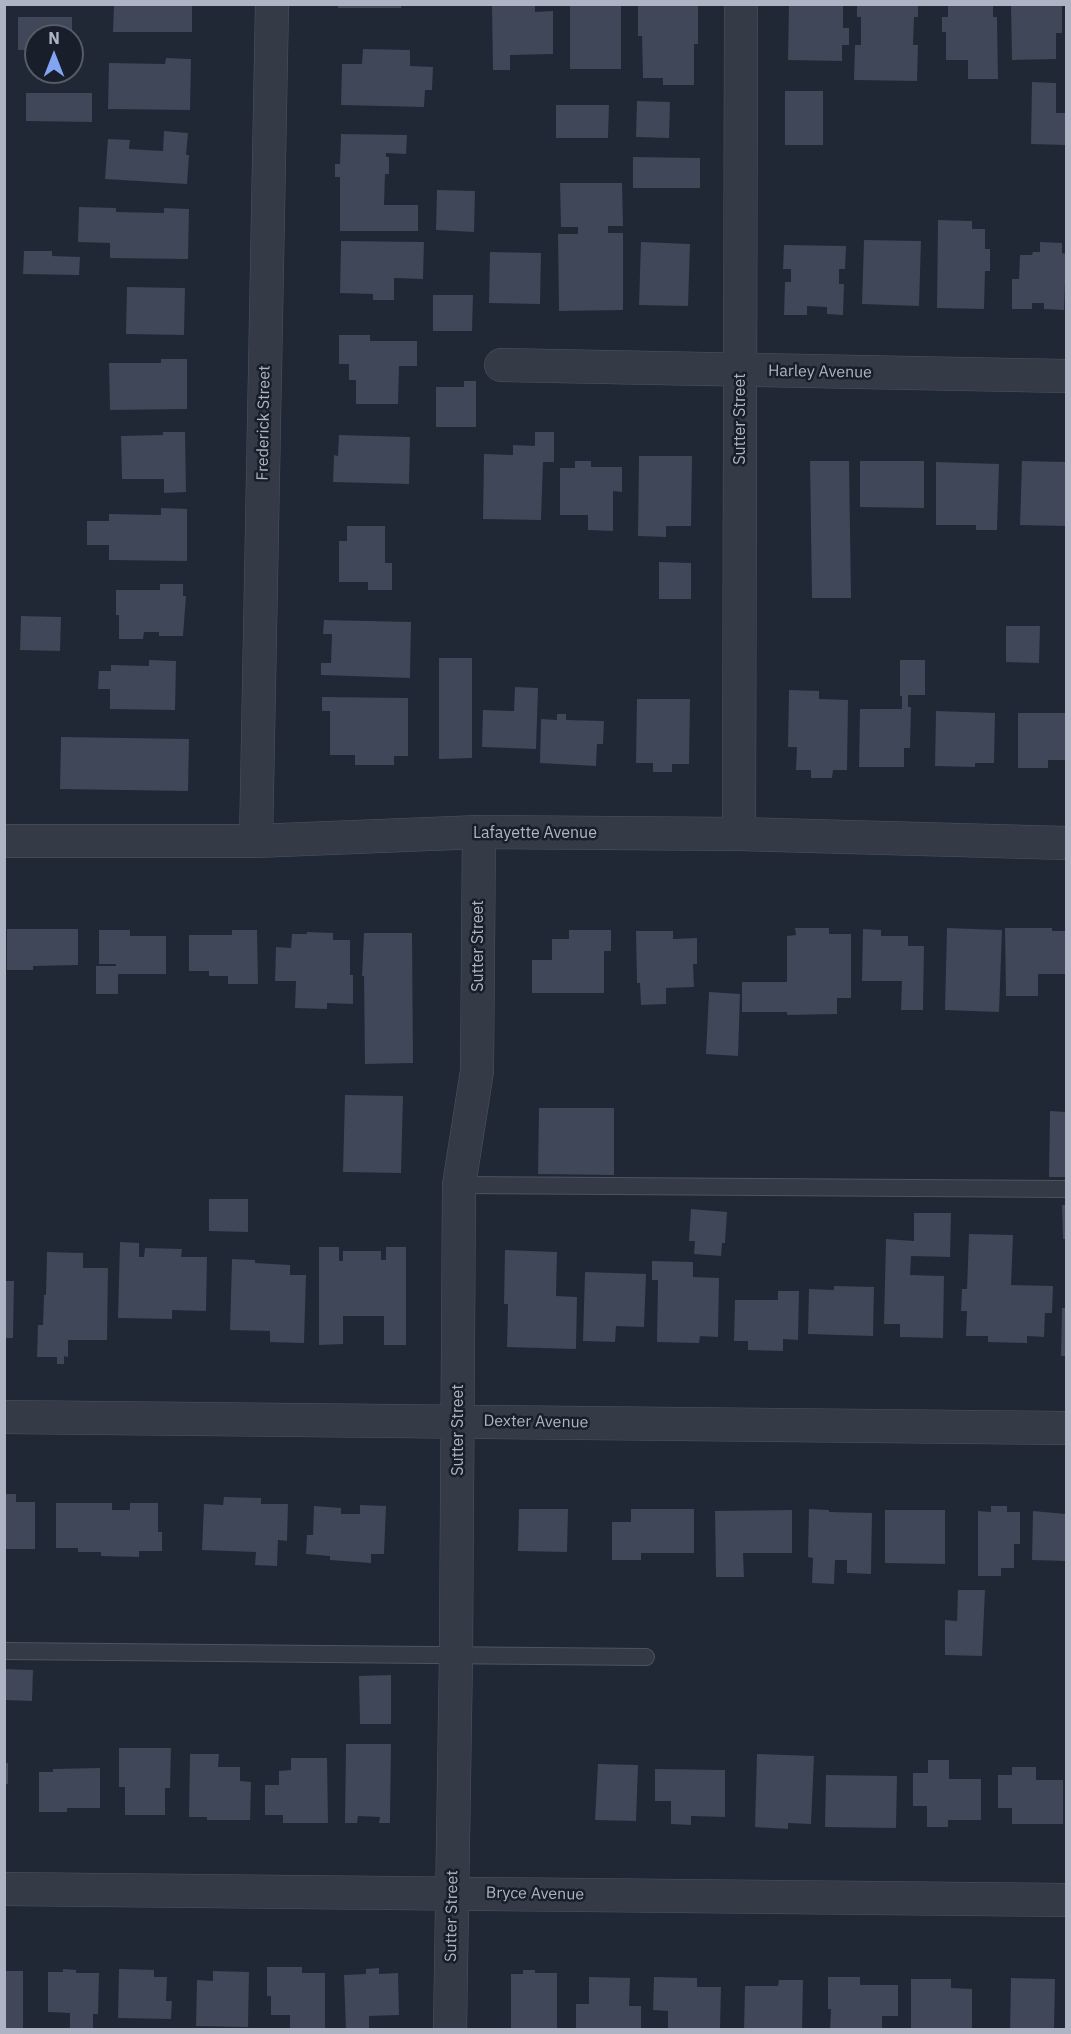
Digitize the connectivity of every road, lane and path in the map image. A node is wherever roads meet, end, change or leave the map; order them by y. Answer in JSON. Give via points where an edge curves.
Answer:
{"nodes":[{"id":1,"x":272,"y":4,"type":"edge"},
{"id":2,"x":741,"y":4,"type":"edge"},
{"id":3,"x":501,"y":365,"type":"dead end"},
{"id":4,"x":740,"y":370,"type":"junction"},
{"id":5,"x":1066,"y":376,"type":"edge"},
{"id":6,"x":479,"y":832,"type":"junction"},
{"id":7,"x":739,"y":834,"type":"junction"},
{"id":8,"x":4,"y":841,"type":"edge"},
{"id":9,"x":256,"y":841,"type":"junction"},
{"id":10,"x":1066,"y":843,"type":"edge"},
{"id":11,"x":459,"y":1185,"type":"junction"},
{"id":12,"x":1066,"y":1189,"type":"edge"},
{"id":13,"x":4,"y":1417,"type":"edge"},
{"id":14,"x":458,"y":1421,"type":"junction"},
{"id":15,"x":1066,"y":1428,"type":"edge"},
{"id":16,"x":4,"y":1651,"type":"edge"},
{"id":17,"x":456,"y":1654,"type":"junction"},
{"id":18,"x":646,"y":1657,"type":"dead end"},
{"id":19,"x":4,"y":1889,"type":"edge"},
{"id":20,"x":453,"y":1894,"type":"junction"},
{"id":21,"x":1066,"y":1900,"type":"edge"},
{"id":22,"x":450,"y":2030,"type":"edge"}],
"edges":[{"from":1,"to":9,"type":"street","name":"Frederick Street"},
{"from":2,"to":4,"type":"street","name":"Sutter Street"},
{"from":3,"to":4,"type":"street","name":"Harley Avenue"},
{"from":4,"to":5,"type":"street","name":"Harley Avenue"},
{"from":4,"to":7,"type":"street","name":"Sutter Street"},
{"from":6,"to":7,"type":"street","name":"Lafayette Avenue"},
{"from":6,"to":9,"type":"street","name":"Lafayette Avenue"},
{"from":6,"to":11,"type":"street","name":"Sutter Street","via":[[477,1071]]},
{"from":7,"to":10,"type":"street","name":"Lafayette Avenue"},
{"from":8,"to":9,"type":"street","name":"Lafayette Avenue"},
{"from":11,"to":12,"type":"lane"},
{"from":11,"to":14,"type":"street","name":"Sutter Street"},
{"from":13,"to":14,"type":"street","name":"Dexter Avenue"},
{"from":14,"to":15,"type":"street","name":"Dexter Avenue"},
{"from":14,"to":17,"type":"street","name":"Sutter Street"},
{"from":16,"to":17,"type":"lane"},
{"from":17,"to":18,"type":"lane"},
{"from":17,"to":20,"type":"street","name":"Sutter Street"},
{"from":19,"to":20,"type":"street","name":"Bryce Avenue"},
{"from":20,"to":21,"type":"street","name":"Bryce Avenue"},
{"from":20,"to":22,"type":"street","name":"Sutter Street"}]}
